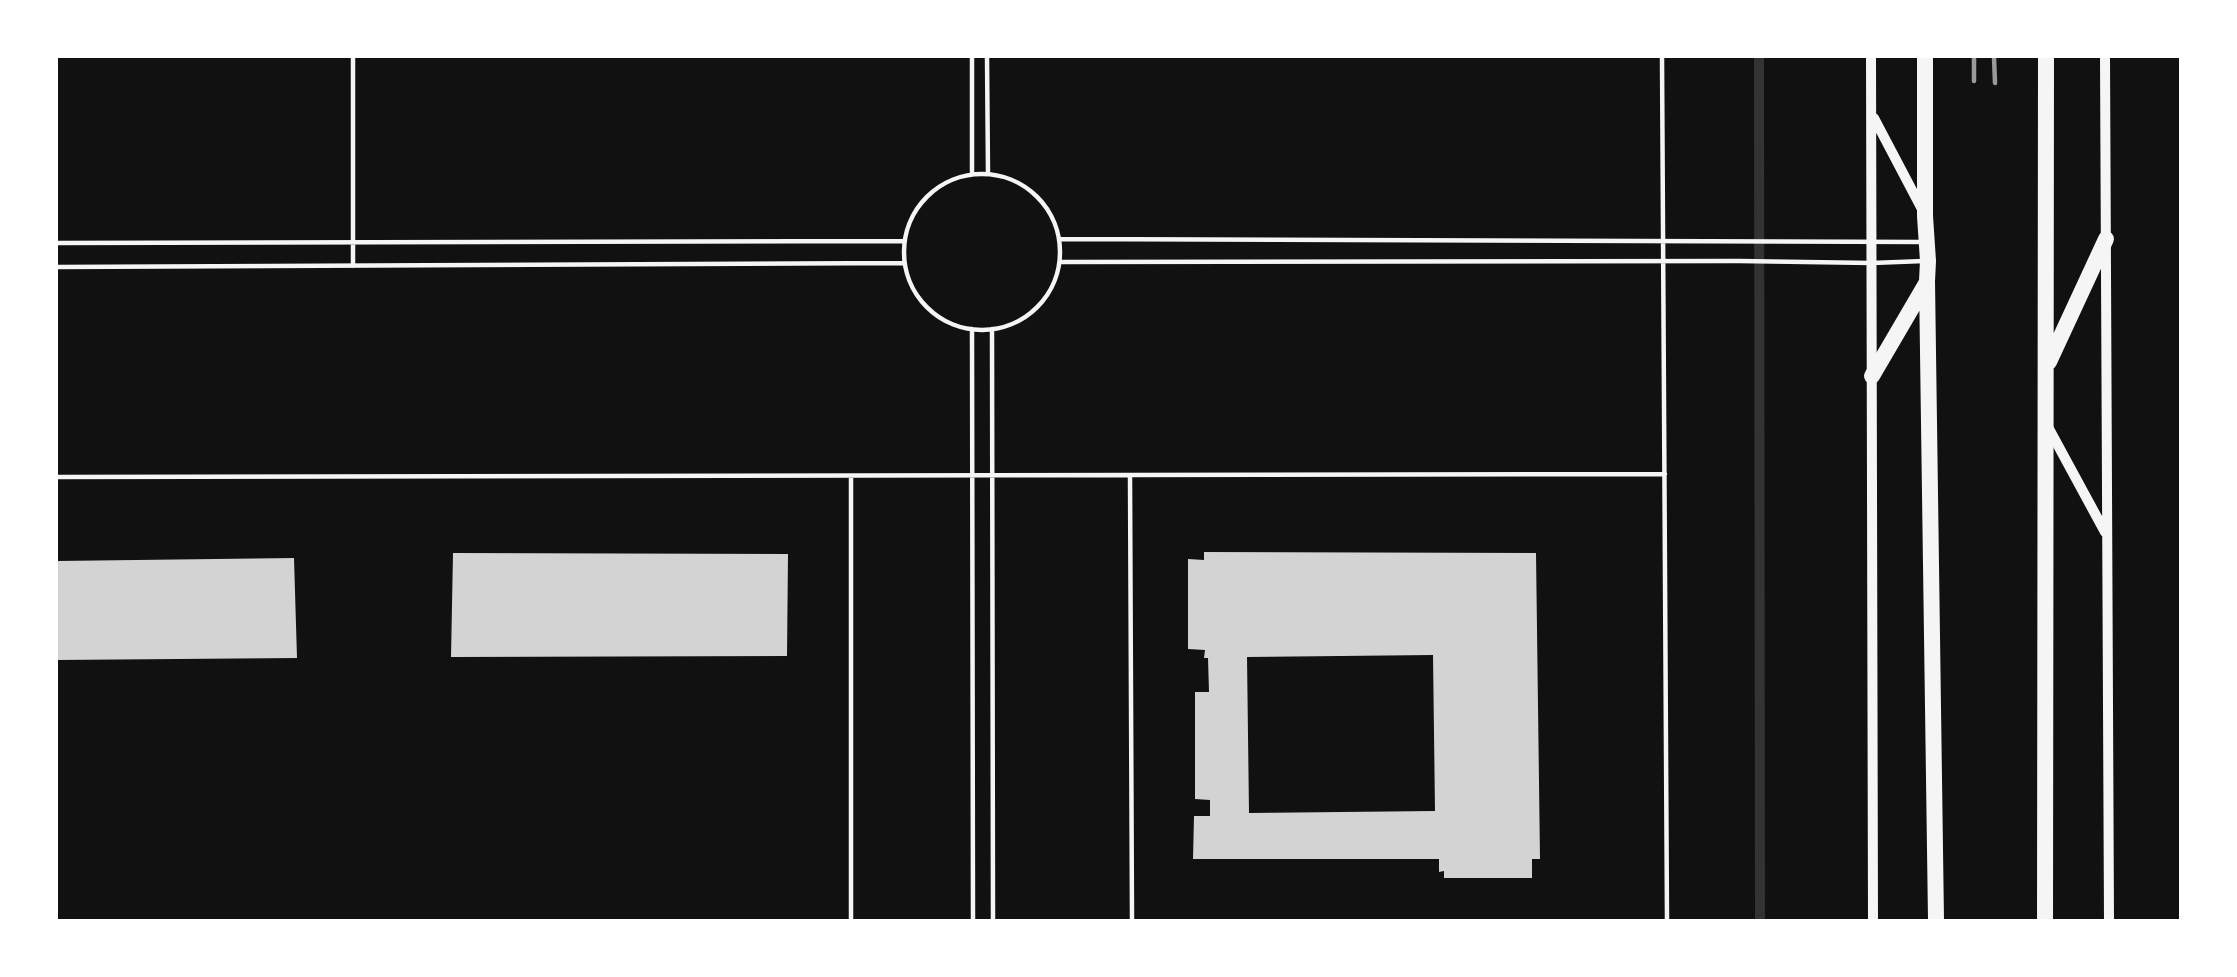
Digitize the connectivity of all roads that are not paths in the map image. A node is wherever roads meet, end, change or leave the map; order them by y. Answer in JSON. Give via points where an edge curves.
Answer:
{"nodes":[{"id":1,"x":353,"y":57,"type":"edge"},
{"id":2,"x":972,"y":57,"type":"edge"},
{"id":3,"x":987,"y":57,"type":"edge"},
{"id":4,"x":1662,"y":57,"type":"edge"},
{"id":5,"x":1872,"y":57,"type":"edge"},
{"id":6,"x":1925,"y":57,"type":"edge"},
{"id":7,"x":2046,"y":57,"type":"edge"},
{"id":8,"x":2105,"y":57,"type":"edge"},
{"id":9,"x":1872,"y":115,"type":"junction"},
{"id":10,"x":972,"y":174,"type":"junction"},
{"id":11,"x":988,"y":174,"type":"junction"},
{"id":12,"x":1925,"y":216,"type":"junction"},
{"id":13,"x":1060,"y":239,"type":"junction"},
{"id":14,"x":2106,"y":239,"type":"junction"},
{"id":15,"x":1664,"y":240,"type":"junction"},
{"id":16,"x":903,"y":241,"type":"junction"},
{"id":17,"x":1872,"y":241,"type":"junction"},
{"id":18,"x":354,"y":242,"type":"junction"},
{"id":19,"x":1927,"y":242,"type":"junction"},
{"id":20,"x":57,"y":243,"type":"edge"},
{"id":21,"x":1929,"y":261,"type":"junction"},
{"id":22,"x":1060,"y":262,"type":"junction"},
{"id":23,"x":1664,"y":262,"type":"junction"},
{"id":24,"x":903,"y":263,"type":"junction"},
{"id":25,"x":1872,"y":263,"type":"junction"},
{"id":26,"x":353,"y":266,"type":"junction"},
{"id":27,"x":57,"y":267,"type":"edge"},
{"id":28,"x":1927,"y":281,"type":"junction"},
{"id":29,"x":972,"y":329,"type":"junction"},
{"id":30,"x":992,"y":329,"type":"junction"},
{"id":31,"x":2046,"y":368,"type":"junction"},
{"id":32,"x":1872,"y":376,"type":"junction"},
{"id":33,"x":2046,"y":423,"type":"junction"},
{"id":34,"x":1665,"y":474,"type":"junction"},
{"id":35,"x":851,"y":476,"type":"junction"},
{"id":36,"x":972,"y":476,"type":"junction"},
{"id":37,"x":992,"y":476,"type":"junction"},
{"id":38,"x":1130,"y":476,"type":"junction"},
{"id":39,"x":57,"y":477,"type":"edge"},
{"id":40,"x":2107,"y":535,"type":"junction"},
{"id":41,"x":851,"y":920,"type":"edge"},
{"id":42,"x":973,"y":920,"type":"edge"},
{"id":43,"x":993,"y":920,"type":"edge"},
{"id":44,"x":1132,"y":920,"type":"edge"},
{"id":45,"x":1667,"y":920,"type":"edge"},
{"id":46,"x":1873,"y":920,"type":"edge"},
{"id":47,"x":1936,"y":920,"type":"edge"},
{"id":48,"x":2045,"y":920,"type":"edge"},
{"id":49,"x":2109,"y":920,"type":"edge"}],
"edges":[{"from":1,"to":18,"type":"lane"},
{"from":2,"to":10,"type":"lane"},
{"from":3,"to":11,"type":"lane"},
{"from":4,"to":15,"type":"lane"},
{"from":5,"to":9,"type":"street"},
{"from":6,"to":12,"type":"highway"},
{"from":7,"to":31,"type":"highway"},
{"from":8,"to":14,"type":"street"},
{"from":9,"to":12,"type":"street"},
{"from":9,"to":17,"type":"street"},
{"from":10,"to":11,"type":"lane"},
{"from":10,"to":16,"type":"lane","via":[[937,187],[921,202],[909,220]]},
{"from":11,"to":13,"type":"lane","via":[[1021,183],[1039,198],[1053,217]]},
{"from":12,"to":19,"type":"highway"},
{"from":13,"to":15,"type":"lane"},
{"from":13,"to":22,"type":"lane"},
{"from":14,"to":31,"type":"highway"},
{"from":14,"to":40,"type":"street"},
{"from":15,"to":17,"type":"lane"},
{"from":15,"to":23,"type":"lane"},
{"from":16,"to":18,"type":"lane"},
{"from":16,"to":24,"type":"lane"},
{"from":17,"to":19,"type":"lane"},
{"from":17,"to":25,"type":"street"},
{"from":18,"to":20,"type":"lane"},
{"from":18,"to":26,"type":"lane"},
{"from":19,"to":21,"type":"highway"},
{"from":21,"to":25,"type":"lane"},
{"from":21,"to":28,"type":"highway"},
{"from":22,"to":23,"type":"lane"},
{"from":22,"to":30,"type":"lane","via":[[1054,284],[1042,304],[1024,318]]},
{"from":23,"to":25,"type":"lane"},
{"from":23,"to":34,"type":"lane"},
{"from":24,"to":26,"type":"lane"},
{"from":24,"to":29,"type":"lane","via":[[921,302],[937,317]]},
{"from":25,"to":32,"type":"street"},
{"from":26,"to":27,"type":"lane"},
{"from":28,"to":32,"type":"highway"},
{"from":28,"to":47,"type":"highway"},
{"from":29,"to":30,"type":"lane"},
{"from":29,"to":36,"type":"lane"},
{"from":30,"to":37,"type":"lane"},
{"from":31,"to":33,"type":"highway"},
{"from":32,"to":46,"type":"street"},
{"from":33,"to":40,"type":"street"},
{"from":33,"to":48,"type":"highway"},
{"from":34,"to":38,"type":"lane"},
{"from":34,"to":45,"type":"lane"},
{"from":35,"to":36,"type":"lane"},
{"from":35,"to":39,"type":"lane"},
{"from":35,"to":41,"type":"lane"},
{"from":36,"to":37,"type":"lane"},
{"from":36,"to":42,"type":"lane"},
{"from":37,"to":38,"type":"lane"},
{"from":37,"to":43,"type":"lane"},
{"from":38,"to":44,"type":"lane"},
{"from":40,"to":49,"type":"street"}]}
